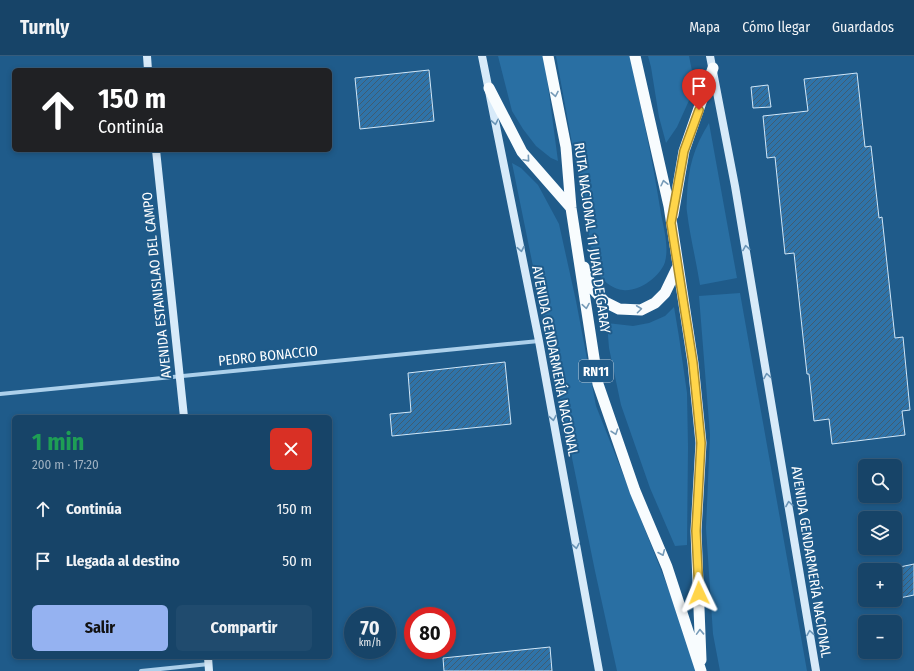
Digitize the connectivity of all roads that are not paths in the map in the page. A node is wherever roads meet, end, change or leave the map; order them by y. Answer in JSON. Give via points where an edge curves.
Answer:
{"nodes":[{"id":1,"x":147,"y":56,"type":"edge"},
{"id":2,"x":482,"y":56,"type":"edge"},
{"id":3,"x":548,"y":56,"type":"edge"},
{"id":4,"x":635,"y":56,"type":"edge"},
{"id":5,"x":710,"y":56,"type":"edge"},
{"id":6,"x":148,"y":68,"type":"edge"},
{"id":7,"x":713,"y":68,"type":"junction"},
{"id":8,"x":489,"y":88,"type":"junction"},
{"id":9,"x":156,"y":152,"type":"edge"},
{"id":10,"x":571,"y":208,"type":"junction"},
{"id":11,"x":671,"y":223,"type":"junction"},
{"id":12,"x":577,"y":250,"type":"junction"},
{"id":13,"x":678,"y":266,"type":"junction"},
{"id":14,"x":539,"y":341,"type":"junction"},
{"id":15,"x":180,"y":376,"type":"junction"},
{"id":16,"x":0,"y":394,"type":"edge"},
{"id":17,"x":184,"y":415,"type":"edge"},
{"id":18,"x":209,"y":664,"type":"edge"},
{"id":19,"x":141,"y":671,"type":"edge"},
{"id":20,"x":599,"y":671,"type":"edge"},
{"id":21,"x":701,"y":671,"type":"edge"},
{"id":22,"x":816,"y":671,"type":"edge"}],
"edges":[{"from":1,"to":6,"type":"main road"},
{"from":2,"to":8,"type":"main road","name":"AVENIDA GENDARMERÍA NACIONAL"},
{"from":3,"to":10,"type":"highway","name":"RUTA NACIONAL 11 JUAN DE GARAY","number":"RN11","one_way":true,"via":[[566,147]]},
{"from":11,"to":4,"type":"highway","name":"RUTA NACIONAL 11 JUAN DE GARAY","number":"RN11","one_way":true},
{"from":5,"to":7,"type":"main road","name":"AVENIDA GENDARMERÍA NACIONAL"},
{"from":7,"to":11,"type":"highway","via":[[684,151]]},
{"from":22,"to":7,"type":"main road","name":"AVENIDA GENDARMERÍA NACIONAL","one_way":true},
{"from":8,"to":10,"type":"highway","one_way":true,"via":[[522,152]]},
{"from":8,"to":14,"type":"main road","name":"AVENIDA GENDARMERÍA NACIONAL","one_way":true},
{"from":9,"to":15,"type":"main road","name":"AVENIDA ESTANISLAO DEL CAMPO"},
{"from":10,"to":12,"type":"highway","name":"RUTA NACIONAL 11 JUAN DE GARAY","number":"RN11"},
{"from":11,"to":13,"type":"highway","name":"RUTA NACIONAL 11 JUAN DE GARAY","number":"RN11"},
{"from":12,"to":13,"type":"highway","one_way":true,"via":[[592,288],[605,302],[619,308],[641,310],[655,303],[665,293]]},
{"from":12,"to":21,"type":"highway","name":"RUTA NACIONAL 11 JUAN DE GARAY","number":"RN11","one_way":true,"via":[[598,384],[635,491],[667,566]]},
{"from":21,"to":13,"type":"highway","name":"RUTA NACIONAL 11 JUAN DE GARAY","number":"RN11","one_way":true,"via":[[696,531],[701,443],[693,363]]},
{"from":14,"to":15,"type":"street","name":"PEDRO BONACCIO"},
{"from":14,"to":20,"type":"main road","name":"AVENIDA GENDARMERÍA NACIONAL","one_way":true},
{"from":15,"to":16,"type":"street","name":"PEDRO BONACCIO"},
{"from":15,"to":17,"type":"main road","name":"AVENIDA ESTANISLAO DEL CAMPO"},
{"from":18,"to":19,"type":"street"}]}
